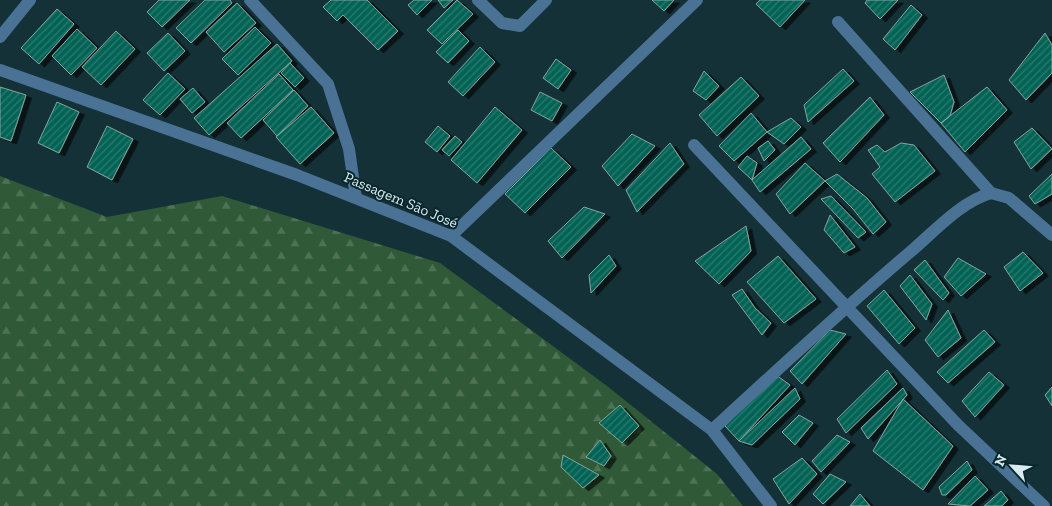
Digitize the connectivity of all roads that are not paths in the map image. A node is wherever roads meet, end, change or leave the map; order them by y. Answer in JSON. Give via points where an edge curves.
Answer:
{"nodes":[{"id":1,"x":30,"y":0,"type":"edge"},
{"id":2,"x":250,"y":0,"type":"edge"},
{"id":3,"x":478,"y":0,"type":"edge"},
{"id":4,"x":546,"y":0,"type":"edge"},
{"id":5,"x":698,"y":0,"type":"edge"},
{"id":6,"x":838,"y":22,"type":"dead end"},
{"id":7,"x":0,"y":37,"type":"edge"},
{"id":8,"x":0,"y":70,"type":"edge"},
{"id":9,"x":694,"y":145,"type":"dead end"},
{"id":10,"x":991,"y":193,"type":"junction"},
{"id":11,"x":356,"y":198,"type":"junction"},
{"id":12,"x":1052,"y":234,"type":"edge"},
{"id":13,"x":451,"y":236,"type":"junction"},
{"id":14,"x":846,"y":307,"type":"junction"},
{"id":15,"x":712,"y":430,"type":"junction"},
{"id":16,"x":771,"y":506,"type":"edge"},
{"id":17,"x":1044,"y":506,"type":"edge"}],
"edges":[{"from":1,"to":7,"type":"street"},
{"from":2,"to":11,"type":"street","via":[[328,84],[349,149]]},
{"from":3,"to":4,"type":"street","via":[[502,23],[520,26]]},
{"from":5,"to":13,"type":"street"},
{"from":6,"to":10,"type":"street"},
{"from":8,"to":11,"type":"street","name":"Passagem São José"},
{"from":9,"to":14,"type":"street"},
{"from":10,"to":12,"type":"street","via":[[1009,198]]},
{"from":10,"to":14,"type":"street","via":[[978,196],[958,211]]},
{"from":11,"to":13,"type":"street","name":"Passagem São José"},
{"from":13,"to":15,"type":"street","name":"Passagem São José"},
{"from":14,"to":15,"type":"street"},
{"from":14,"to":17,"type":"street","via":[[958,425]]},
{"from":15,"to":16,"type":"street","name":"Passagem São José"}]}
